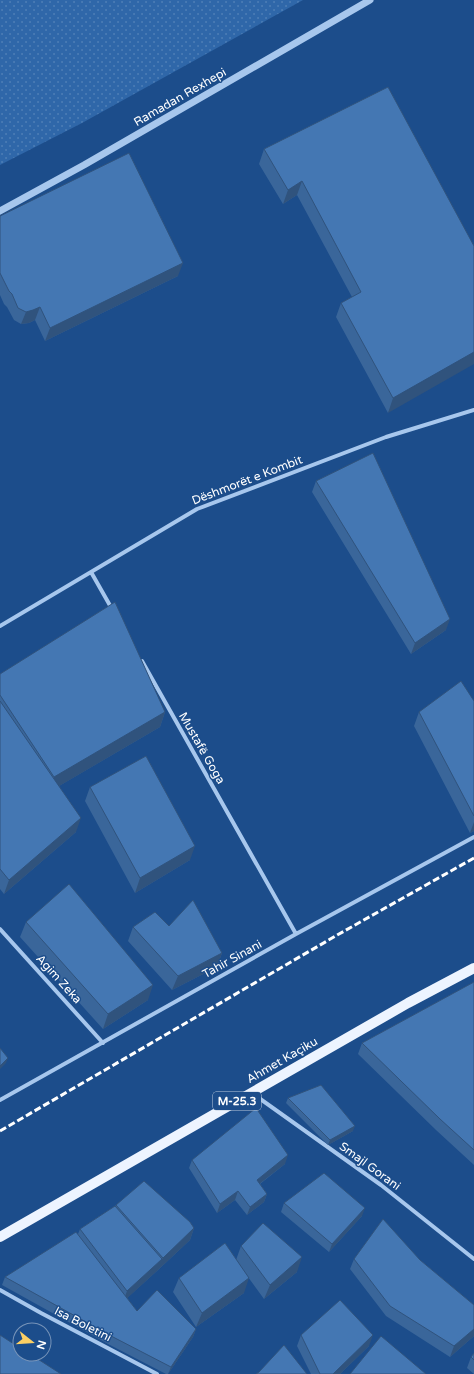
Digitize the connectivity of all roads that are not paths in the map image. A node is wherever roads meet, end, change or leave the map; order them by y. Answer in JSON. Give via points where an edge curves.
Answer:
{"nodes":[{"id":1,"x":370,"y":0,"type":"edge"},
{"id":2,"x":0,"y":211,"type":"edge"},
{"id":3,"x":474,"y":410,"type":"edge"},
{"id":4,"x":91,"y":572,"type":"junction"},
{"id":5,"x":114,"y":613,"type":"edge"},
{"id":6,"x":0,"y":626,"type":"edge"},
{"id":7,"x":138,"y":654,"type":"edge"},
{"id":8,"x":474,"y":837,"type":"edge"},
{"id":9,"x":0,"y":929,"type":"edge"},
{"id":10,"x":296,"y":934,"type":"junction"},
{"id":11,"x":474,"y":968,"type":"edge"},
{"id":12,"x":103,"y":1043,"type":"junction"},
{"id":13,"x":252,"y":1093,"type":"junction"},
{"id":14,"x":0,"y":1100,"type":"edge"},
{"id":15,"x":0,"y":1236,"type":"edge"},
{"id":16,"x":474,"y":1259,"type":"edge"},
{"id":17,"x":0,"y":1290,"type":"edge"},
{"id":18,"x":157,"y":1374,"type":"edge"}],
"edges":[{"from":1,"to":2,"type":"street","name":"Ramadan Rexhepi","via":[[84,166]]},
{"from":3,"to":4,"type":"street","name":"Dëshmorët e Kombit","via":[[386,437],[197,509]]},
{"from":4,"to":5,"type":"street"},
{"from":4,"to":6,"type":"street","name":"Dëshmorët e Kombit"},
{"from":7,"to":10,"type":"street","name":"Mustafë Goga"},
{"from":8,"to":10,"type":"street","name":"Tahir Sinani"},
{"from":9,"to":12,"type":"street","name":"Agim Zeka"},
{"from":10,"to":12,"type":"street","name":"Tahir Sinani"},
{"from":11,"to":13,"type":"main road","name":"Ahmet Kaçiku","number":"M-25.3"},
{"from":12,"to":14,"type":"street","name":"Tahir Sinani"},
{"from":13,"to":15,"type":"main road","name":"Ahmet Kaçiku","number":"M-25.3"},
{"from":13,"to":16,"type":"street","name":"Smajl Gorani","via":[[381,1185]]},
{"from":17,"to":18,"type":"street","name":"Isa Boletini"}]}
